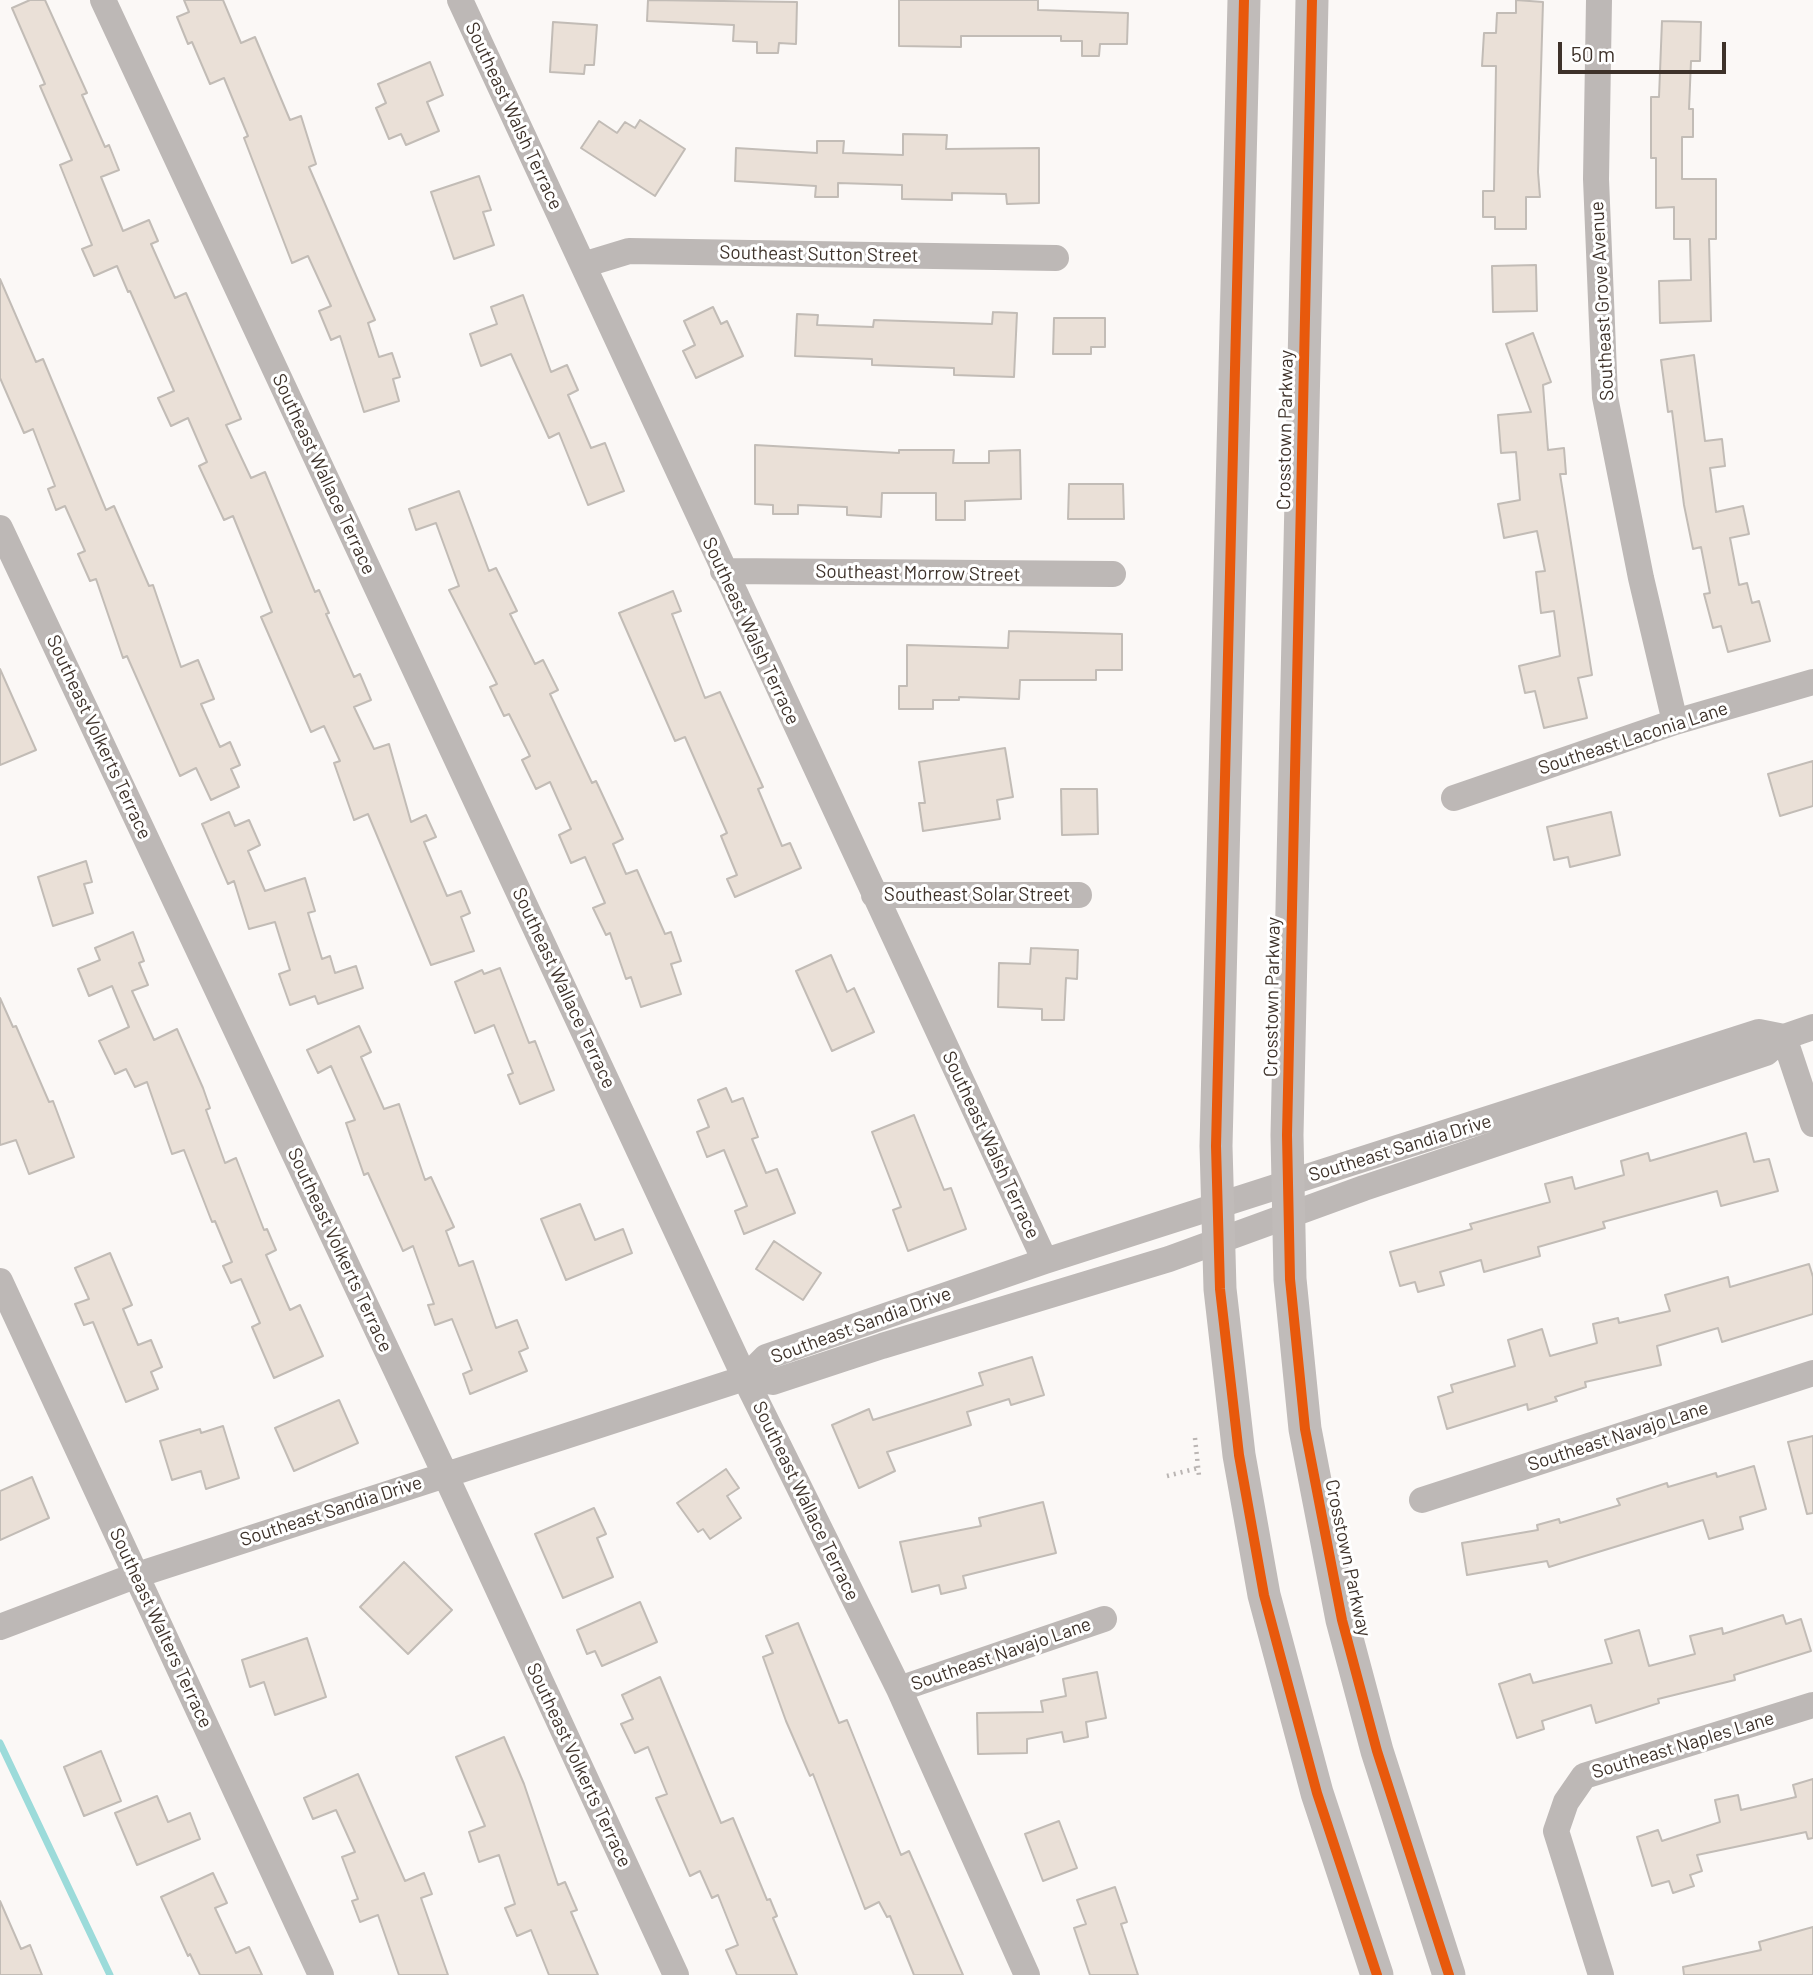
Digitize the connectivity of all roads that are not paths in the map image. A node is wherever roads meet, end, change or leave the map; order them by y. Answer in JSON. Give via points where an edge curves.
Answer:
{"nodes":[{"id":1,"x":103,"y":0,"type":"edge"},
{"id":2,"x":460,"y":0,"type":"edge"},
{"id":3,"x":1244,"y":0,"type":"edge"},
{"id":4,"x":1312,"y":0,"type":"edge"},
{"id":5,"x":1599,"y":0,"type":"edge"},
{"id":6,"x":1056,"y":258,"type":"dead end"},
{"id":7,"x":583,"y":265,"type":"junction"},
{"id":8,"x":0,"y":528,"type":"edge"},
{"id":9,"x":723,"y":571,"type":"junction"},
{"id":10,"x":1112,"y":574,"type":"dead end"},
{"id":11,"x":1813,"y":682,"type":"edge"},
{"id":12,"x":1675,"y":722,"type":"junction"},
{"id":13,"x":1454,"y":798,"type":"dead end"},
{"id":14,"x":874,"y":895,"type":"junction"},
{"id":15,"x":1079,"y":895,"type":"dead end"},
{"id":16,"x":1813,"y":1027,"type":"edge"},
{"id":17,"x":1784,"y":1037,"type":"junction"},
{"id":18,"x":1813,"y":1124,"type":"edge"},
{"id":19,"x":1287,"y":1184,"type":"junction"},
{"id":20,"x":1216,"y":1208,"type":"junction"},
{"id":21,"x":1287,"y":1218,"type":"junction"},
{"id":22,"x":1217,"y":1242,"type":"junction"},
{"id":23,"x":1045,"y":1261,"type":"junction"},
{"id":24,"x":0,"y":1280,"type":"edge"},
{"id":25,"x":1813,"y":1373,"type":"edge"},
{"id":26,"x":745,"y":1378,"type":"junction"},
{"id":27,"x":445,"y":1474,"type":"junction"},
{"id":28,"x":1422,"y":1500,"type":"dead end"},
{"id":29,"x":137,"y":1575,"type":"junction"},
{"id":30,"x":1104,"y":1619,"type":"dead end"},
{"id":31,"x":0,"y":1627,"type":"edge"},
{"id":32,"x":899,"y":1689,"type":"junction"},
{"id":33,"x":1813,"y":1704,"type":"edge"},
{"id":34,"x":321,"y":1975,"type":"edge"},
{"id":35,"x":676,"y":1975,"type":"edge"},
{"id":36,"x":1027,"y":1975,"type":"edge"},
{"id":37,"x":1377,"y":1975,"type":"edge"},
{"id":38,"x":1449,"y":1975,"type":"edge"},
{"id":39,"x":1601,"y":1975,"type":"edge"}],
"edges":[{"from":1,"to":26,"type":"street","name":"Southeast Wallace Terrace"},
{"from":2,"to":7,"type":"street","name":"Southeast Walsh Terrace"},
{"from":3,"to":20,"type":"main road"},
{"from":4,"to":19,"type":"main road","name":"Crosstown Parkway"},
{"from":5,"to":12,"type":"street","name":"Southeast Grove Avenue","via":[[1596,180],[1605,397]]},
{"from":6,"to":7,"type":"street","name":"Southeast Sutton Street","via":[[629,251]]},
{"from":7,"to":9,"type":"street","name":"Southeast Walsh Terrace"},
{"from":8,"to":27,"type":"street","name":"Southeast Volkerts Terrace"},
{"from":9,"to":10,"type":"street","name":"Southeast Morrow Street"},
{"from":9,"to":14,"type":"street","name":"Southeast Walsh Terrace"},
{"from":11,"to":12,"type":"street","name":"Southeast Laconia Lane"},
{"from":12,"to":13,"type":"street","name":"Southeast Laconia Lane"},
{"from":14,"to":15,"type":"street","name":"Southeast Solar Street"},
{"from":14,"to":23,"type":"street","name":"Southeast Walsh Terrace"},
{"from":16,"to":17,"type":"street","name":"Southeast Sandia Drive"},
{"from":17,"to":18,"type":"street"},
{"from":17,"to":19,"type":"street","name":"Southeast Sandia Drive","via":[[1759,1032]]},
{"from":17,"to":21,"type":"street","name":"Southeast Sandia Drive","via":[[1766,1053]]},
{"from":19,"to":20,"type":"street","name":"Southeast Sandia Drive"},
{"from":19,"to":21,"type":"main road","name":"Crosstown Parkway"},
{"from":20,"to":22,"type":"main road"},
{"from":20,"to":23,"type":"street","name":"Southeast Sandia Drive"},
{"from":21,"to":22,"type":"street","name":"Southeast Sandia Drive"},
{"from":21,"to":38,"type":"main road","name":"Crosstown Parkway","via":[[1305,1429],[1327,1556],[1377,1751]]},
{"from":22,"to":26,"type":"street","name":"Southeast Sandia Drive","via":[[773,1382]]},
{"from":22,"to":37,"type":"main road","via":[[1239,1455],[1264,1595],[1317,1793]]},
{"from":23,"to":26,"type":"street","name":"Southeast Sandia Drive","via":[[766,1357]]},
{"from":24,"to":29,"type":"street","name":"Southeast Walters Terrace"},
{"from":25,"to":28,"type":"street","name":"Southeast Navajo Lane"},
{"from":26,"to":27,"type":"street","name":"Southeast Sandia Drive"},
{"from":26,"to":32,"type":"street","name":"Southeast Wallace Terrace"},
{"from":27,"to":29,"type":"street","name":"Southeast Sandia Drive"},
{"from":27,"to":35,"type":"street","name":"Southeast Volkerts Terrace"},
{"from":29,"to":31,"type":"street","name":"Southeast Sandia Drive"},
{"from":29,"to":34,"type":"street","name":"Southeast Walters Terrace"},
{"from":30,"to":32,"type":"street","name":"Southeast Navajo Lane"},
{"from":32,"to":36,"type":"street","name":"Southeast Wallace Terrace"},
{"from":33,"to":39,"type":"street","name":"Southeast Naples Lane","via":[[1584,1776],[1566,1802],[1556,1831]]}]}
